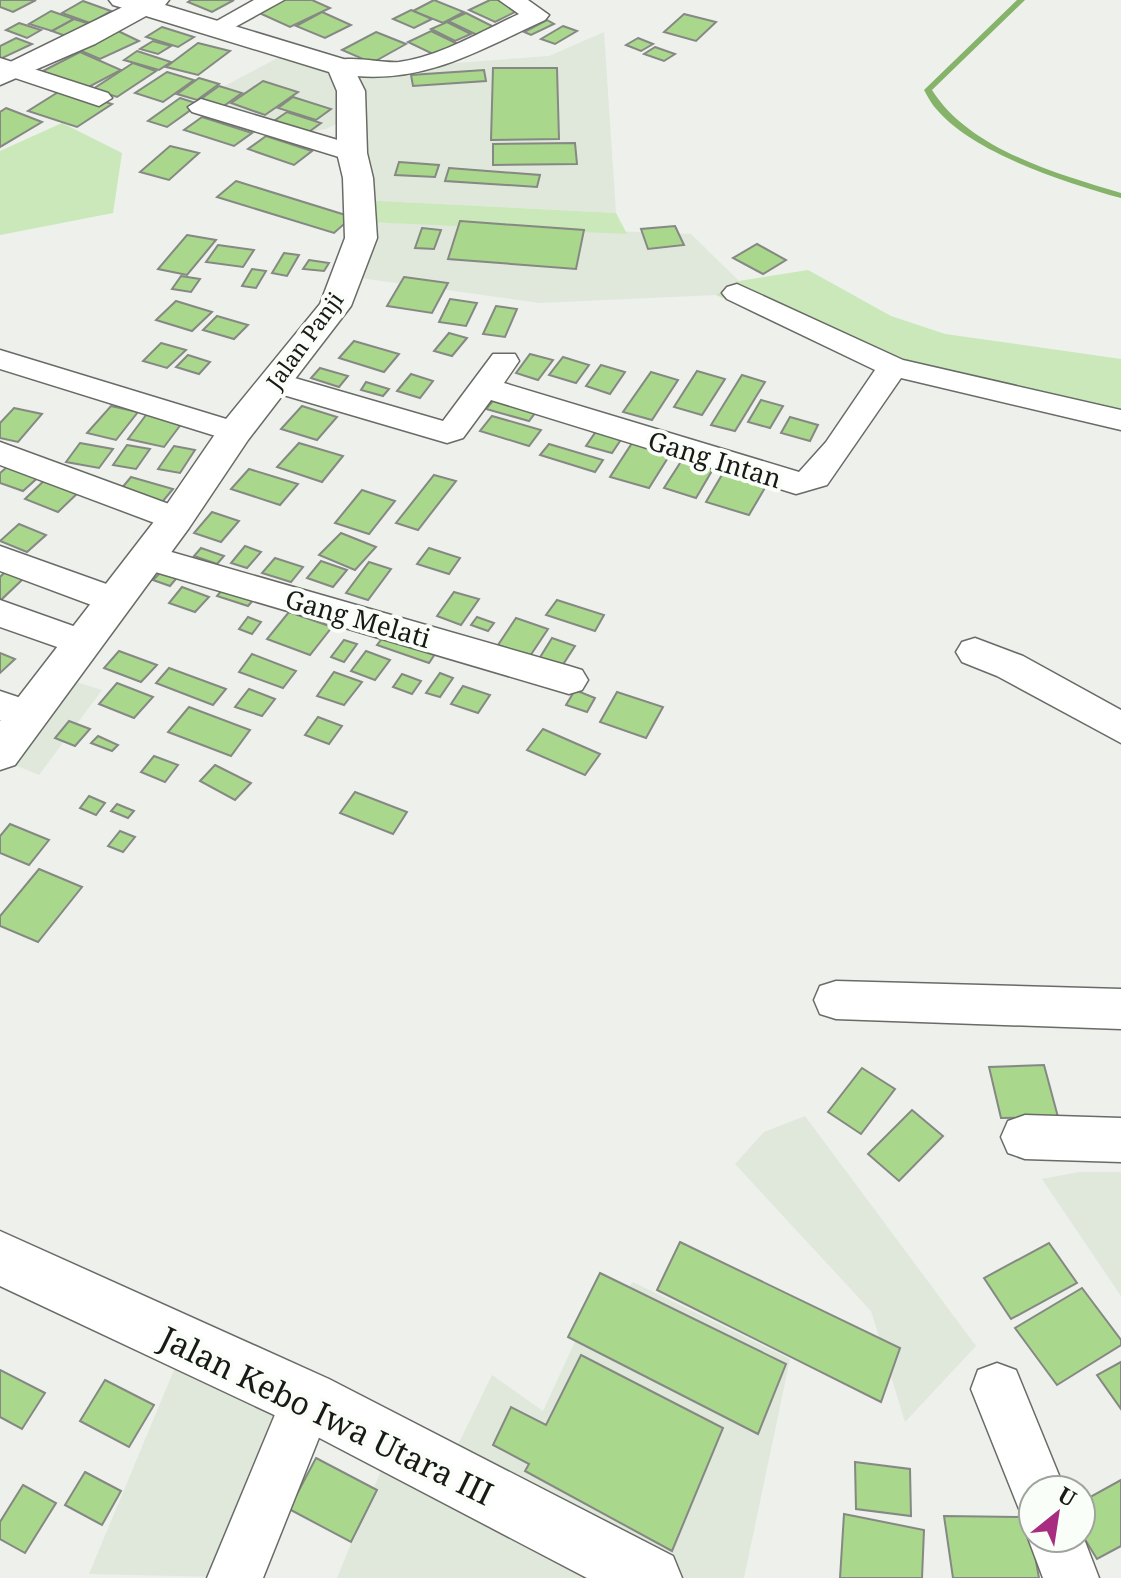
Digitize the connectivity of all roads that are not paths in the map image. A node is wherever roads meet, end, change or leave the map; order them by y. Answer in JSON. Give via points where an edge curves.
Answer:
{"nodes":[{"id":1,"x":272,"y":0,"type":"edge"},
{"id":2,"x":511,"y":0,"type":"edge"},
{"id":3,"x":140,"y":2,"type":"edge"},
{"id":4,"x":218,"y":27,"type":"junction"},
{"id":5,"x":340,"y":67,"type":"junction"},
{"id":6,"x":5,"y":71,"type":"edge"},
{"id":7,"x":99,"y":98,"type":"dead end"},
{"id":8,"x":201,"y":107,"type":"dead end"},
{"id":9,"x":352,"y":153,"type":"junction"},
{"id":10,"x":737,"y":293,"type":"dead end"},
{"id":11,"x":0,"y":359,"type":"edge"},
{"id":12,"x":504,"y":361,"type":"dead end"},
{"id":13,"x":893,"y":367,"type":"junction"},
{"id":14,"x":274,"y":382,"type":"junction"},
{"id":15,"x":485,"y":388,"type":"junction"},
{"id":16,"x":1121,"y":420,"type":"edge"},
{"id":17,"x":235,"y":432,"type":"junction"},
{"id":18,"x":0,"y":453,"type":"edge"},
{"id":19,"x":176,"y":519,"type":"junction"},
{"id":20,"x":147,"y":557,"type":"junction"},
{"id":21,"x":0,"y":558,"type":"edge"},
{"id":22,"x":113,"y":600,"type":"junction"},
{"id":23,"x":0,"y":613,"type":"edge"},
{"id":24,"x":80,"y":642,"type":"junction"},
{"id":25,"x":975,"y":652,"type":"dead end"},
{"id":26,"x":569,"y":680,"type":"dead end"},
{"id":27,"x":14,"y":710,"type":"edge"},
{"id":28,"x":1121,"y":728,"type":"edge"},
{"id":29,"x":0,"y":753,"type":"edge"},
{"id":30,"x":836,"y":1000,"type":"dead end"},
{"id":31,"x":1121,"y":1009,"type":"edge"},
{"id":32,"x":1025,"y":1137,"type":"dead end"},
{"id":33,"x":1121,"y":1140,"type":"edge"},
{"id":34,"x":6,"y":1270,"type":"edge"},
{"id":35,"x":997,"y":1389,"type":"dead end"},
{"id":36,"x":308,"y":1400,"type":"junction"},
{"id":37,"x":1032,"y":1474,"type":"edge"},
{"id":38,"x":1062,"y":1554,"type":"edge"},
{"id":39,"x":235,"y":1578,"type":"edge"},
{"id":40,"x":651,"y":1578,"type":"edge"},
{"id":41,"x":1071,"y":1578,"type":"edge"}],
"edges":[{"from":1,"to":4,"type":"street"},
{"from":2,"to":5,"type":"street","via":[[537,15],[427,65],[386,71]]},
{"from":3,"to":4,"type":"street"},
{"from":3,"to":6,"type":"street"},
{"from":4,"to":5,"type":"street"},
{"from":5,"to":9,"type":"street","name":"Jalan Panji","via":[[351,91]]},
{"from":6,"to":7,"type":"street"},
{"from":8,"to":9,"type":"street"},
{"from":9,"to":14,"type":"street","name":"Jalan Panji","via":[[361,211],[353,266],[335,306]]},
{"from":10,"to":13,"type":"street"},
{"from":11,"to":17,"type":"street"},
{"from":12,"to":15,"type":"street"},
{"from":13,"to":15,"type":"street","name":"Gang Intan","via":[[829,464],[806,483]]},
{"from":13,"to":16,"type":"street"},
{"from":14,"to":15,"type":"street","via":[[447,433]]},
{"from":14,"to":17,"type":"street","name":"Jalan Panji"},
{"from":17,"to":19,"type":"street","name":"Jalan Panji"},
{"from":18,"to":19,"type":"street"},
{"from":19,"to":20,"type":"street","name":"Jalan Panji"},
{"from":20,"to":22,"type":"street","name":"Jalan Panji"},
{"from":20,"to":26,"type":"street","name":"Gang Melati"},
{"from":21,"to":22,"type":"street"},
{"from":22,"to":24,"type":"street","name":"Jalan Panji"},
{"from":23,"to":24,"type":"street"},
{"from":24,"to":27,"type":"street","name":"Jalan Panji"},
{"from":25,"to":28,"type":"street"},
{"from":27,"to":29,"type":"street","name":"Jalan Panji"},
{"from":30,"to":31,"type":"street"},
{"from":32,"to":33,"type":"street"},
{"from":34,"to":36,"type":"street","name":"Jalan Kebo Iwa Utara III"},
{"from":35,"to":37,"type":"street"},
{"from":36,"to":39,"type":"street"},
{"from":36,"to":40,"type":"street","name":"Jalan Kebo Iwa Utara III"},
{"from":38,"to":41,"type":"street"}]}
